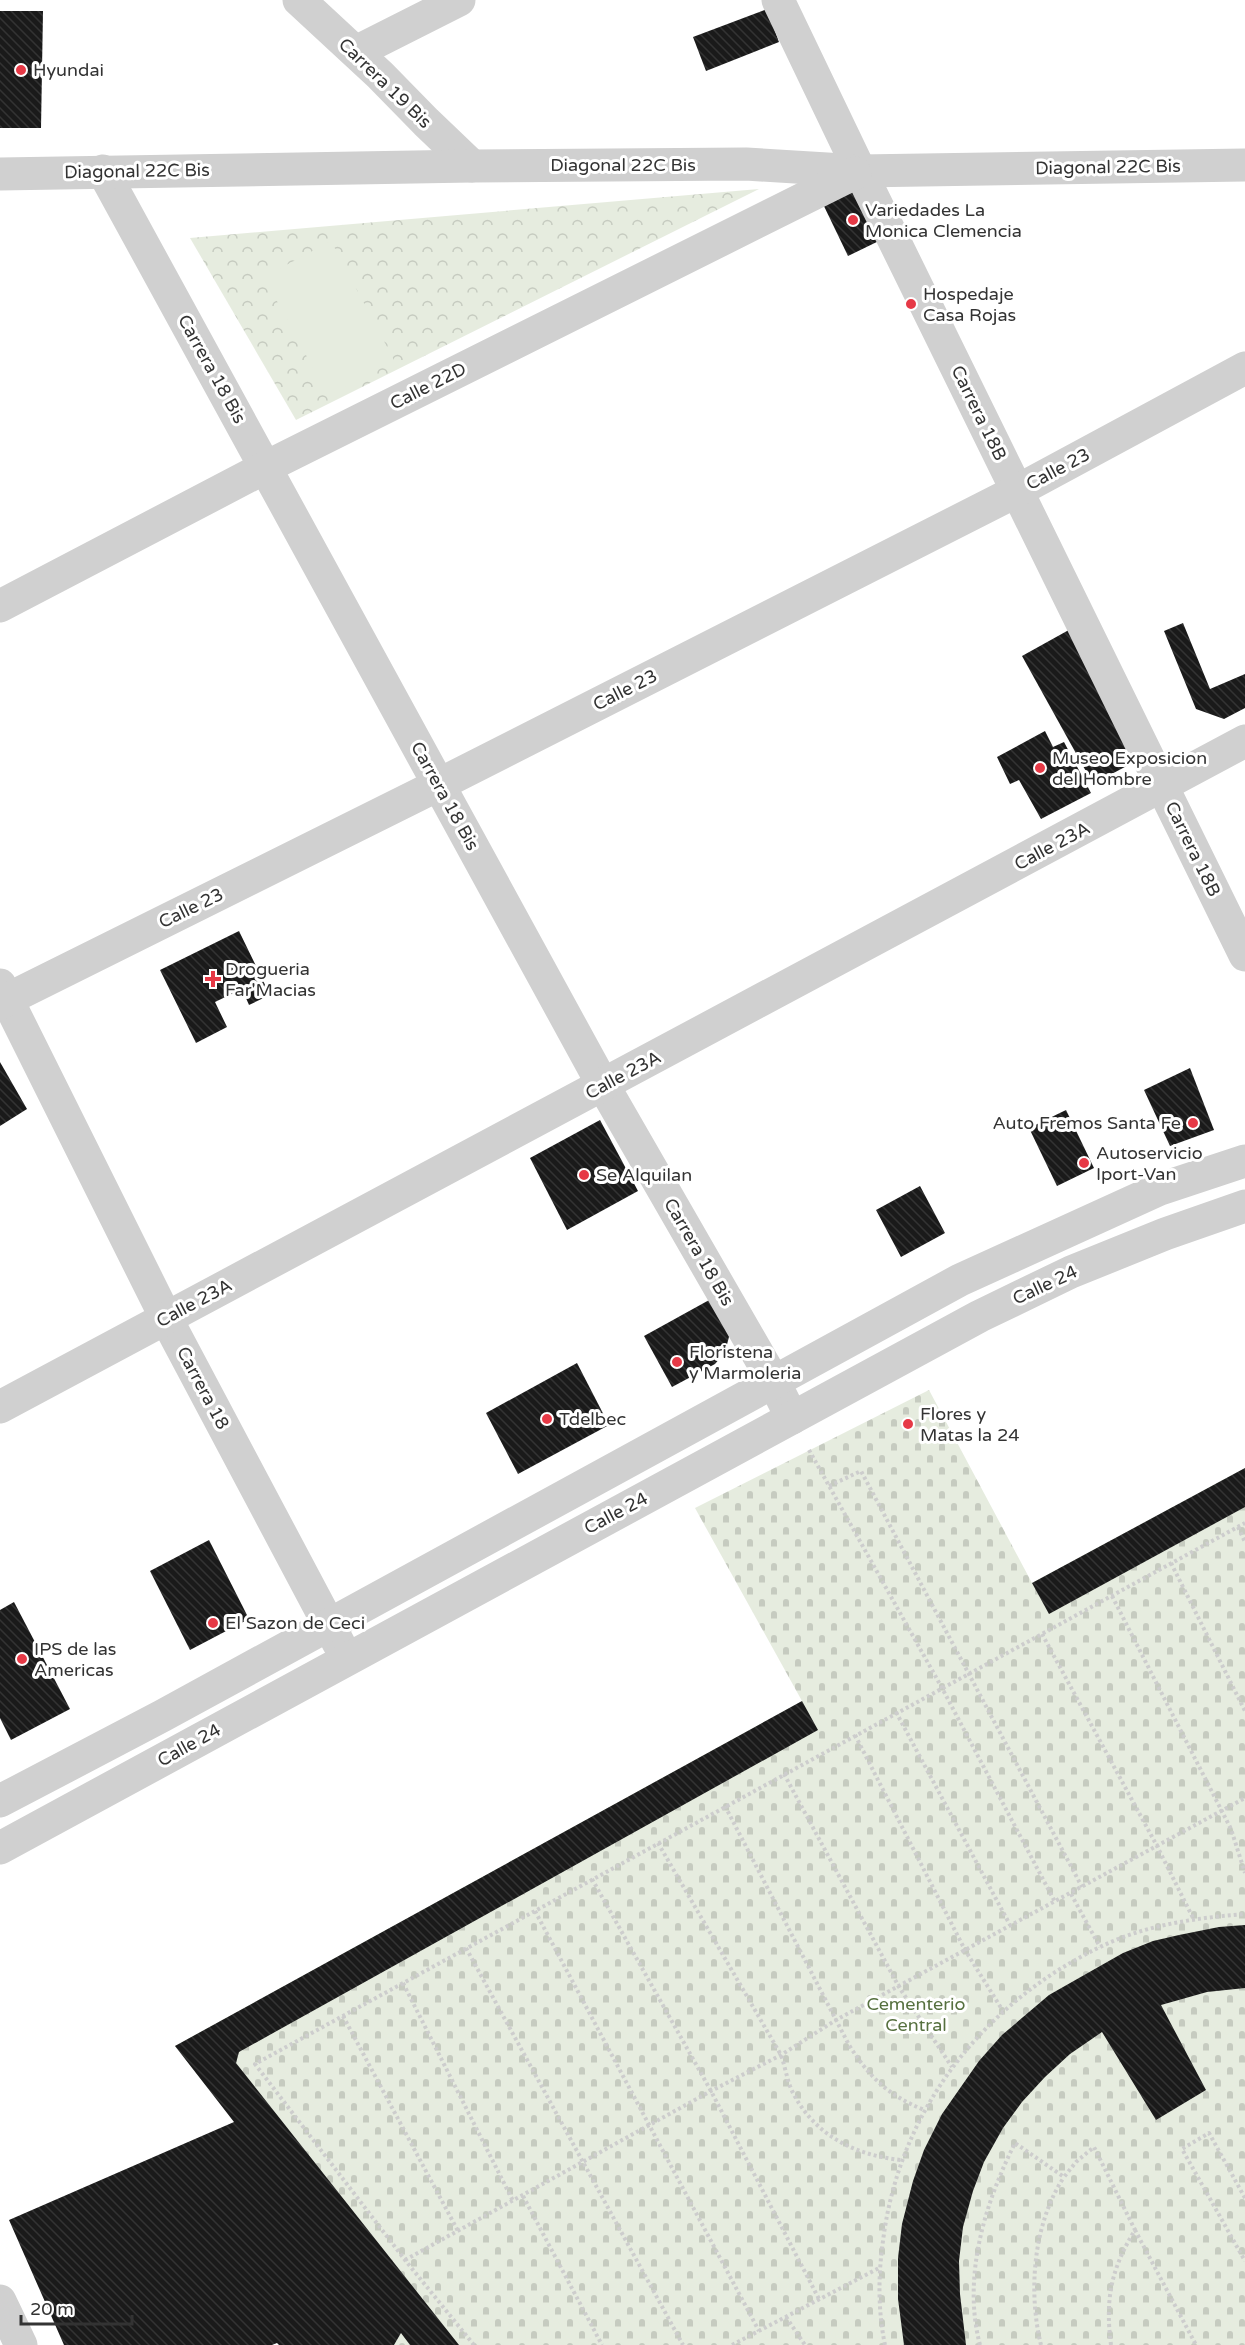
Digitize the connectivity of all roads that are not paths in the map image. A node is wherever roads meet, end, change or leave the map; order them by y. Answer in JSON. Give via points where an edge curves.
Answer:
{"nodes":[{"id":1,"x":298,"y":0,"type":"edge"},
{"id":2,"x":459,"y":0,"type":"edge"},
{"id":3,"x":778,"y":0,"type":"edge"},
{"id":4,"x":356,"y":52,"type":"junction"},
{"id":5,"x":472,"y":165,"type":"junction"},
{"id":6,"x":1245,"y":165,"type":"edge"},
{"id":7,"x":103,"y":171,"type":"junction"},
{"id":8,"x":860,"y":171,"type":"junction"},
{"id":9,"x":0,"y":174,"type":"edge"},
{"id":10,"x":1245,"y":368,"type":"edge"},
{"id":11,"x":266,"y":467,"type":"junction"},
{"id":12,"x":1017,"y":491,"type":"junction"},
{"id":13,"x":0,"y":606,"type":"edge"},
{"id":14,"x":1245,"y":741,"type":"edge"},
{"id":15,"x":438,"y":785,"type":"junction"},
{"id":16,"x":1162,"y":787,"type":"junction"},
{"id":17,"x":1245,"y":955,"type":"edge"},
{"id":18,"x":2,"y":996,"type":"edge"},
{"id":19,"x":603,"y":1085,"type":"junction"},
{"id":20,"x":1245,"y":1161,"type":"edge"},
{"id":21,"x":1245,"y":1206,"type":"edge"},
{"id":22,"x":166,"y":1318,"type":"junction"},
{"id":23,"x":774,"y":1382,"type":"junction"},
{"id":24,"x":0,"y":1407,"type":"edge"},
{"id":25,"x":792,"y":1418,"type":"junction"},
{"id":26,"x":329,"y":1625,"type":"junction"},
{"id":27,"x":347,"y":1659,"type":"junction"},
{"id":28,"x":0,"y":1801,"type":"edge"},
{"id":29,"x":0,"y":1848,"type":"edge"},
{"id":30,"x":0,"y":2301,"type":"edge"},
{"id":31,"x":21,"y":2345,"type":"edge"}],
"edges":[{"from":1,"to":4,"type":"street","name":"Carrera 19 Bis"},
{"from":2,"to":4,"type":"street"},
{"from":3,"to":8,"type":"street","name":"Carrera 18B"},
{"from":4,"to":5,"type":"street","name":"Carrera 19 Bis"},
{"from":5,"to":7,"type":"street","name":"Diagonal 22C Bis"},
{"from":5,"to":8,"type":"street","name":"Diagonal 22C Bis","via":[[746,164]]},
{"from":6,"to":8,"type":"street","name":"Diagonal 22C Bis"},
{"from":7,"to":9,"type":"street","name":"Diagonal 22C Bis"},
{"from":7,"to":11,"type":"street","name":"Carrera 18 Bis"},
{"from":8,"to":11,"type":"street","name":"Calle 22D"},
{"from":8,"to":12,"type":"street","name":"Carrera 18B"},
{"from":10,"to":12,"type":"street","name":"Calle 23"},
{"from":11,"to":13,"type":"street","name":"Calle 22D"},
{"from":11,"to":15,"type":"street","name":"Carrera 18 Bis"},
{"from":12,"to":15,"type":"street","name":"Calle 23"},
{"from":12,"to":16,"type":"street","name":"Carrera 18B"},
{"from":14,"to":16,"type":"street","name":"Calle 23A"},
{"from":15,"to":18,"type":"street","name":"Calle 23"},
{"from":15,"to":19,"type":"street","name":"Carrera 18 Bis"},
{"from":16,"to":17,"type":"street","name":"Carrera 18B"},
{"from":16,"to":19,"type":"street","name":"Calle 23A"},
{"from":18,"to":22,"type":"street","name":"Carrera 18"},
{"from":19,"to":22,"type":"street","name":"Calle 23A"},
{"from":19,"to":23,"type":"street","name":"Carrera 18 Bis"},
{"from":20,"to":23,"type":"street","via":[[1160,1189],[960,1280]]},
{"from":21,"to":25,"type":"street","name":"Calle 24","via":[[1071,1272],[980,1316]]},
{"from":22,"to":24,"type":"street","name":"Calle 23A"},
{"from":22,"to":26,"type":"street","name":"Carrera 18"},
{"from":23,"to":25,"type":"street","name":"Carrera 18 Bis"},
{"from":23,"to":26,"type":"street"},
{"from":25,"to":27,"type":"street","name":"Calle 24"},
{"from":26,"to":27,"type":"street","name":"Carrera 18"},
{"from":26,"to":28,"type":"street"},
{"from":27,"to":29,"type":"street","name":"Calle 24"},
{"from":30,"to":31,"type":"street"}]}
